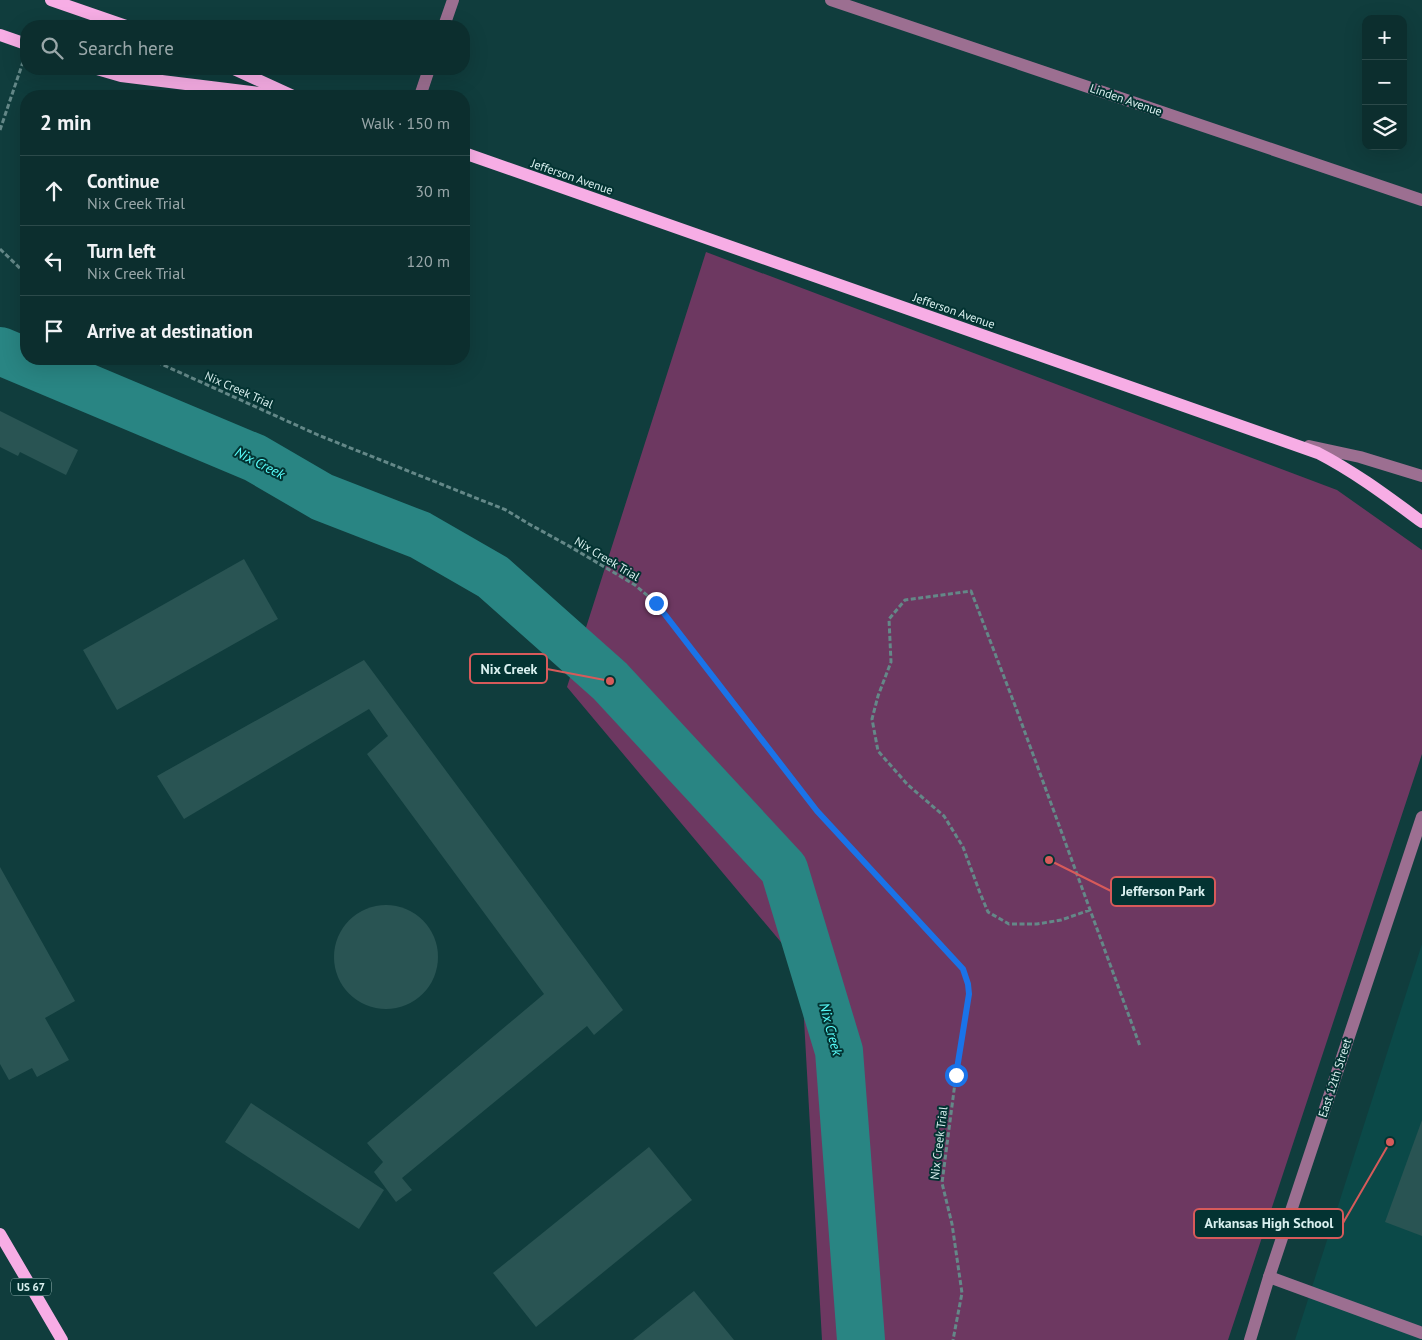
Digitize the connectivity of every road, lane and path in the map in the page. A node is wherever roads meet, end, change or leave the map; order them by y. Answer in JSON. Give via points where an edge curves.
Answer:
{"nodes":[{"id":1,"x":51,"y":0,"type":"edge"},
{"id":2,"x":453,"y":0,"type":"edge"},
{"id":3,"x":831,"y":0,"type":"edge"},
{"id":4,"x":109,"y":20,"type":"edge"},
{"id":5,"x":446,"y":20,"type":"edge"},
{"id":6,"x":0,"y":36,"type":"edge"},
{"id":7,"x":20,"y":42,"type":"edge"},
{"id":8,"x":20,"y":70,"type":"edge"},
{"id":9,"x":118,"y":75,"type":"edge"},
{"id":10,"x":247,"y":75,"type":"edge"},
{"id":11,"x":427,"y":75,"type":"edge"},
{"id":12,"x":234,"y":90,"type":"edge"},
{"id":13,"x":280,"y":90,"type":"edge"},
{"id":14,"x":422,"y":90,"type":"edge"},
{"id":15,"x":0,"y":130,"type":"edge"},
{"id":16,"x":470,"y":155,"type":"edge"},
{"id":17,"x":1422,"y":200,"type":"edge"},
{"id":18,"x":0,"y":249,"type":"edge"},
{"id":19,"x":20,"y":268,"type":"edge"},
{"id":20,"x":163,"y":365,"type":"edge"},
{"id":21,"x":1290,"y":443,"type":"junction"},
{"id":22,"x":1422,"y":476,"type":"edge"},
{"id":23,"x":1422,"y":522,"type":"edge"},
{"id":24,"x":1422,"y":817,"type":"edge"},
{"id":25,"x":1090,"y":910,"type":"junction"},
{"id":26,"x":1140,"y":1046,"type":"dead end"},
{"id":27,"x":0,"y":1234,"type":"edge"},
{"id":28,"x":1270,"y":1277,"type":"junction"},
{"id":29,"x":1422,"y":1333,"type":"edge"},
{"id":30,"x":62,"y":1340,"type":"edge"},
{"id":31,"x":953,"y":1340,"type":"edge"},
{"id":32,"x":1250,"y":1340,"type":"edge"}],
"edges":[{"from":1,"to":4,"type":"main road"},
{"from":2,"to":5,"type":"street"},
{"from":3,"to":17,"type":"street","name":"Linden Avenue"},
{"from":6,"to":7,"type":"main road"},
{"from":8,"to":15,"type":"path"},
{"from":9,"to":12,"type":"main road"},
{"from":10,"to":13,"type":"main road"},
{"from":11,"to":14,"type":"street"},
{"from":16,"to":21,"type":"main road","name":"Jefferson Avenue"},
{"from":18,"to":19,"type":"path"},
{"from":20,"to":31,"type":"path","name":"Nix Creek Trial","via":[[318,435],[506,510],[635,585],[656,603],[817,811],[963,969],[969,994],[942,1182],[962,1293]]},
{"from":21,"to":22,"type":"street","via":[[1360,457]]},
{"from":21,"to":23,"type":"main road","name":"Jefferson Avenue","via":[[1338,463]]},
{"from":24,"to":28,"type":"street","name":"East 12th Street"},
{"from":25,"to":25,"type":"path","via":[[1038,924],[1009,924],[988,912],[963,847],[944,816],[908,785],[878,751],[872,719],[891,662],[890,619],[905,600],[971,591]]},
{"from":25,"to":26,"type":"path"},
{"from":27,"to":30,"type":"main road","number":"US 67"},
{"from":28,"to":29,"type":"street"},
{"from":28,"to":32,"type":"street","name":"East 12th Street"}]}
